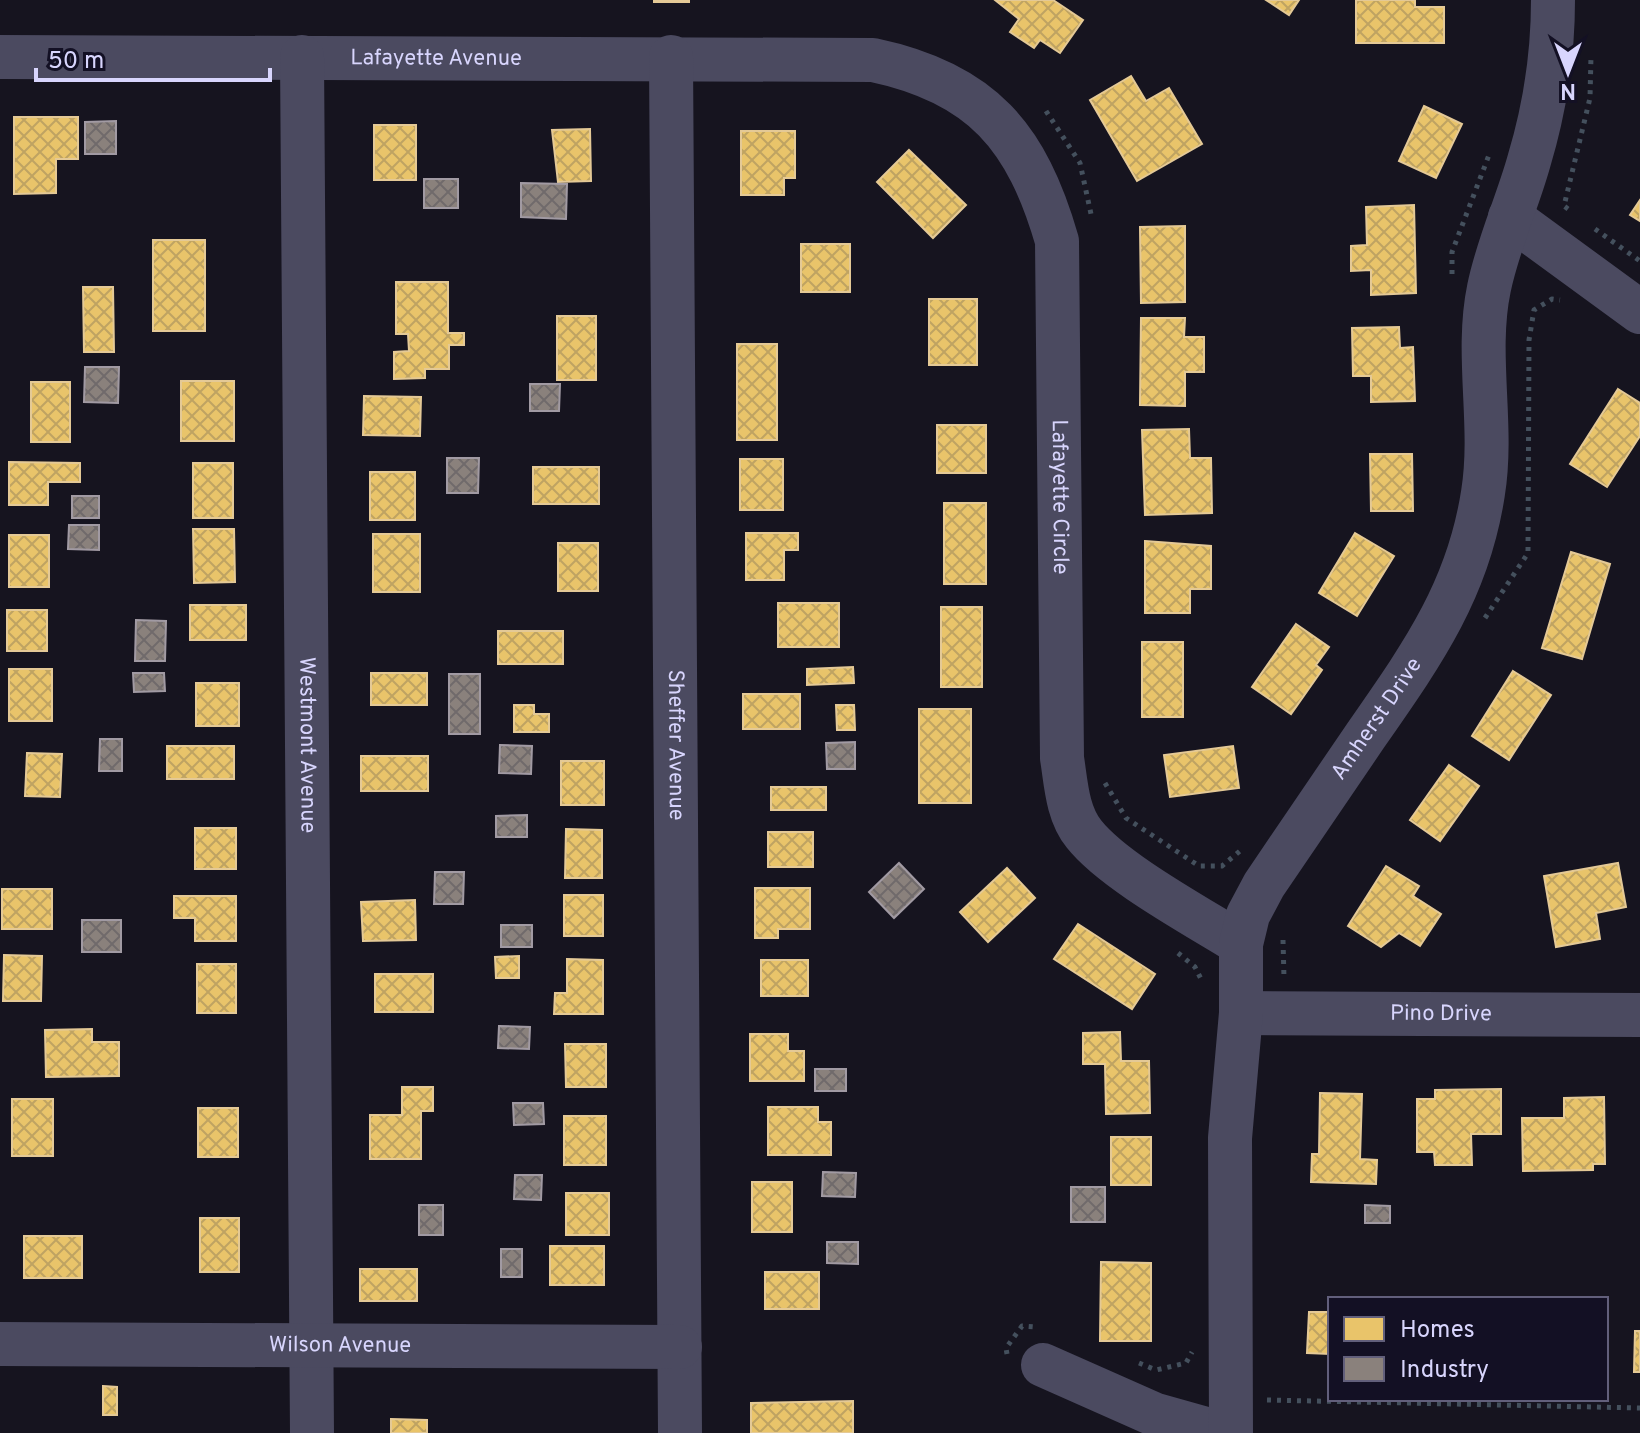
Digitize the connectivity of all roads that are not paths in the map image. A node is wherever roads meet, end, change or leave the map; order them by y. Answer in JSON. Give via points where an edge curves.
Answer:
{"nodes":[{"id":1,"x":1553,"y":0,"type":"edge"},
{"id":2,"x":0,"y":57,"type":"edge"},
{"id":3,"x":302,"y":57,"type":"junction"},
{"id":4,"x":671,"y":57,"type":"junction"},
{"id":5,"x":873,"y":60,"type":"joint"},
{"id":6,"x":1510,"y":217,"type":"junction"},
{"id":7,"x":1640,"y":312,"type":"edge"},
{"id":8,"x":1241,"y":944,"type":"junction"},
{"id":9,"x":1224,"y":1003,"type":"junction"},
{"id":10,"x":1640,"y":1015,"type":"edge"},
{"id":11,"x":0,"y":1344,"type":"edge"},
{"id":12,"x":312,"y":1346,"type":"junction"},
{"id":13,"x":680,"y":1347,"type":"junction"},
{"id":14,"x":1033,"y":1352,"type":"road end"},
{"id":15,"x":1248,"y":1410,"type":"edge"},
{"id":16,"x":312,"y":1433,"type":"edge"},
{"id":17,"x":680,"y":1433,"type":"edge"}],
"edges":[{"from":1,"to":6,"type":"street","name":"Amherst Drive","via":[[1546,98]]},
{"from":2,"to":3,"type":"street","name":"Lafayette Avenue"},
{"from":3,"to":4,"type":"street","name":"Lafayette Avenue"},
{"from":3,"to":12,"type":"street","name":"Westmont Avenue"},
{"from":4,"to":5,"type":"street","name":"Lafayette Avenue"},
{"from":4,"to":13,"type":"street","name":"Sheffer Avenue"},
{"from":5,"to":8,"type":"street","name":"Lafayette Circle","via":[[916,69],[957,89],[1016,144],[1042,190],[1057,241],[1062,758],[1068,801],[1083,833],[1110,859]]},
{"from":6,"to":7,"type":"street"},
{"from":6,"to":8,"type":"street","name":"Amherst Drive","via":[[1485,306],[1484,490],[1454,598],[1426,649],[1264,885],[1248,915]]},
{"from":8,"to":9,"type":"street","name":"Amherst Drive"},
{"from":9,"to":10,"type":"street","name":"Pino Drive","via":[[1284,1014]]},
{"from":9,"to":15,"type":"street","name":"Amherst Drive"},
{"from":11,"to":12,"type":"street","name":"Wilson Avenue"},
{"from":12,"to":13,"type":"street","name":"Wilson Avenue"},
{"from":12,"to":16,"type":"street","name":"Westmont Avenue"},
{"from":13,"to":17,"type":"street","name":"Sheffer Avenue"},
{"from":14,"to":15,"type":"street","via":[[1156,1415]]}]}
